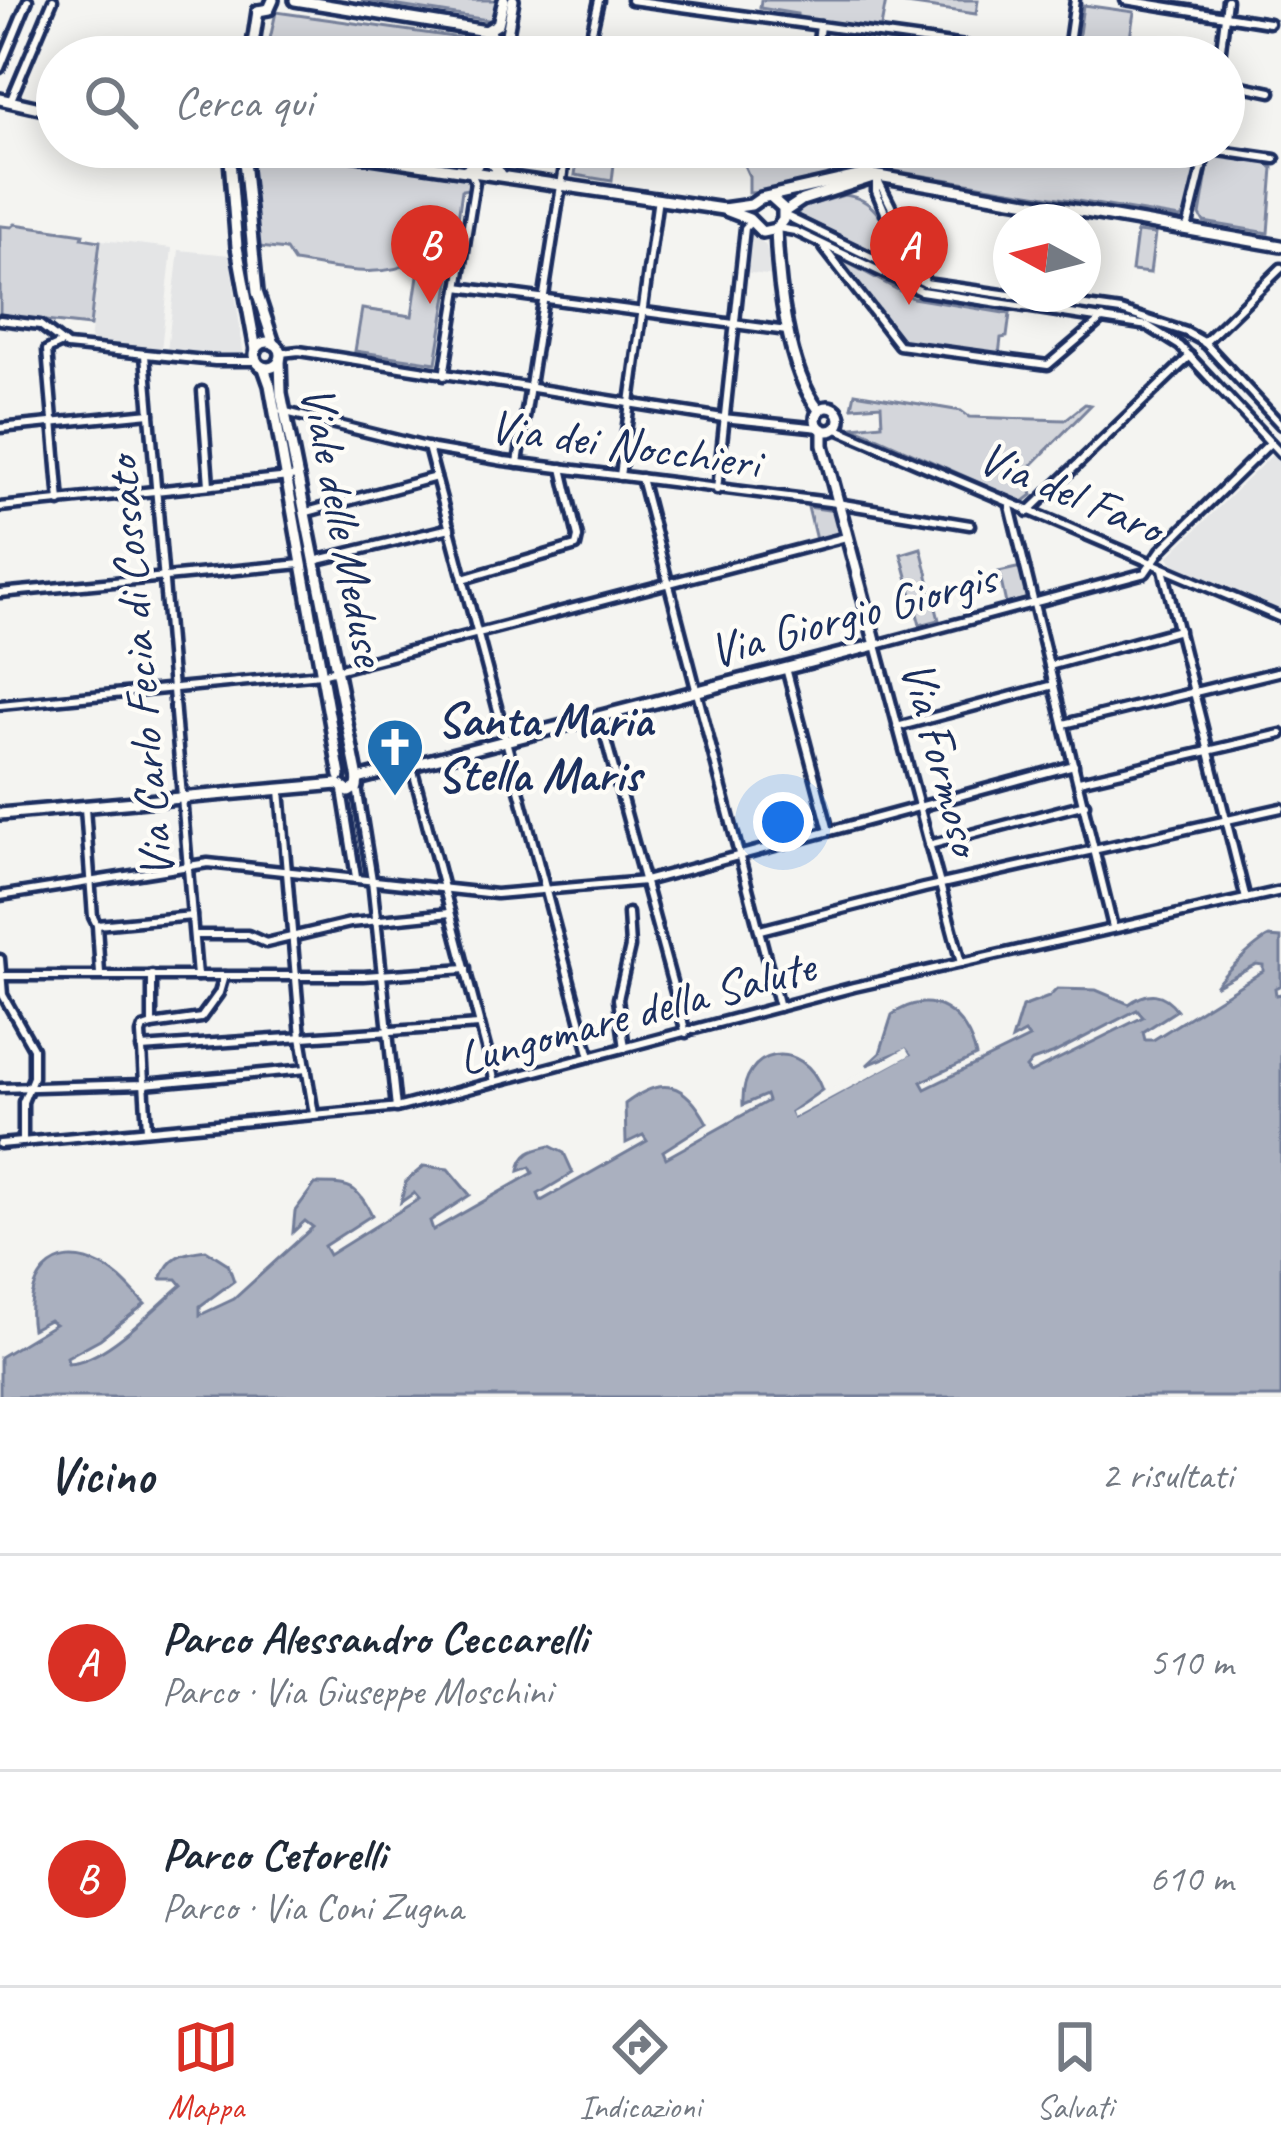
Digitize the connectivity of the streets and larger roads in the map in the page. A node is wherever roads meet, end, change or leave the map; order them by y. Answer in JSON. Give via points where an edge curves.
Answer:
{"nodes":[{"id":1,"x":28,"y":0,"type":"edge"},
{"id":2,"x":52,"y":0,"type":"edge"},
{"id":3,"x":272,"y":0,"type":"edge"},
{"id":4,"x":295,"y":0,"type":"edge"},
{"id":5,"x":508,"y":0,"type":"edge"},
{"id":6,"x":598,"y":0,"type":"edge"},
{"id":7,"x":631,"y":0,"type":"edge"},
{"id":8,"x":1075,"y":0,"type":"edge"},
{"id":9,"x":1125,"y":0,"type":"edge"},
{"id":10,"x":1227,"y":0,"type":"edge"},
{"id":11,"x":248,"y":1,"type":"edge"},
{"id":12,"x":258,"y":11,"type":"junction"},
{"id":13,"x":1225,"y":16,"type":"junction"},
{"id":14,"x":1269,"y":23,"type":"dead end"},
{"id":15,"x":820,"y":26,"type":"junction"},
{"id":16,"x":486,"y":31,"type":"junction"},
{"id":17,"x":254,"y":36,"type":"edge"},
{"id":18,"x":492,"y":36,"type":"edge"},
{"id":19,"x":503,"y":36,"type":"edge"},
{"id":20,"x":590,"y":36,"type":"edge"},
{"id":21,"x":819,"y":36,"type":"edge"},
{"id":22,"x":893,"y":36,"type":"edge"},
{"id":23,"x":1070,"y":36,"type":"edge"},
{"id":24,"x":1223,"y":36,"type":"edge"},
{"id":25,"x":0,"y":68,"type":"edge"},
{"id":26,"x":1245,"y":86,"type":"edge"},
{"id":27,"x":1271,"y":92,"type":"dead end"},
{"id":28,"x":5,"y":101,"type":"edge"},
{"id":29,"x":36,"y":108,"type":"edge"},
{"id":30,"x":0,"y":112,"type":"edge"},
{"id":31,"x":1245,"y":154,"type":"edge"},
{"id":32,"x":1275,"y":159,"type":"dead end"},
{"id":33,"x":230,"y":168,"type":"edge"},
{"id":34,"x":246,"y":168,"type":"edge"},
{"id":35,"x":447,"y":168,"type":"edge"},
{"id":36,"x":472,"y":168,"type":"edge"},
{"id":37,"x":496,"y":168,"type":"edge"},
{"id":38,"x":563,"y":168,"type":"edge"},
{"id":39,"x":1201,"y":168,"type":"edge"},
{"id":40,"x":468,"y":171,"type":"junction"},
{"id":41,"x":501,"y":174,"type":"junction"},
{"id":42,"x":876,"y":176,"type":"junction"},
{"id":43,"x":560,"y":183,"type":"junction"},
{"id":44,"x":658,"y":198,"type":"junction"},
{"id":45,"x":772,"y":198,"type":"junction"},
{"id":46,"x":752,"y":205,"type":"junction"},
{"id":47,"x":722,"y":208,"type":"junction"},
{"id":48,"x":784,"y":214,"type":"junction"},
{"id":49,"x":750,"y":221,"type":"junction"},
{"id":50,"x":777,"y":229,"type":"junction"},
{"id":51,"x":1187,"y":229,"type":"junction"},
{"id":52,"x":762,"y":232,"type":"junction"},
{"id":53,"x":822,"y":244,"type":"junction"},
{"id":54,"x":1281,"y":246,"type":"edge"},
{"id":55,"x":777,"y":256,"type":"junction"},
{"id":56,"x":1281,"y":268,"type":"edge"},
{"id":57,"x":905,"y":272,"type":"junction"},
{"id":58,"x":903,"y":284,"type":"junction"},
{"id":59,"x":458,"y":287,"type":"junction"},
{"id":60,"x":923,"y":287,"type":"junction"},
{"id":61,"x":542,"y":298,"type":"junction"},
{"id":62,"x":641,"y":312,"type":"junction"},
{"id":63,"x":1103,"y":318,"type":"junction"},
{"id":64,"x":0,"y":320,"type":"edge"},
{"id":65,"x":734,"y":323,"type":"junction"},
{"id":66,"x":46,"y":328,"type":"junction"},
{"id":67,"x":790,"y":332,"type":"junction"},
{"id":68,"x":1186,"y":332,"type":"junction"},
{"id":69,"x":62,"y":343,"type":"junction"},
{"id":70,"x":1204,"y":343,"type":"junction"},
{"id":71,"x":1180,"y":346,"type":"junction"},
{"id":72,"x":47,"y":350,"type":"junction"},
{"id":73,"x":278,"y":352,"type":"junction"},
{"id":74,"x":145,"y":355,"type":"junction"},
{"id":75,"x":1190,"y":356,"type":"junction"},
{"id":76,"x":259,"y":360,"type":"junction"},
{"id":77,"x":445,"y":376,"type":"junction"},
{"id":78,"x":1236,"y":377,"type":"junction"},
{"id":79,"x":528,"y":389,"type":"junction"},
{"id":80,"x":202,"y":391,"type":"dead end"},
{"id":81,"x":1223,"y":391,"type":"junction"},
{"id":82,"x":1250,"y":392,"type":"junction"},
{"id":83,"x":628,"y":404,"type":"junction"},
{"id":84,"x":1237,"y":406,"type":"junction"},
{"id":85,"x":819,"y":410,"type":"junction"},
{"id":86,"x":280,"y":411,"type":"junction"},
{"id":87,"x":150,"y":413,"type":"junction"},
{"id":88,"x":723,"y":418,"type":"junction"},
{"id":89,"x":1279,"y":419,"type":"edge"},
{"id":90,"x":53,"y":423,"type":"junction"},
{"id":91,"x":0,"y":428,"type":"edge"},
{"id":92,"x":826,"y":429,"type":"junction"},
{"id":93,"x":1270,"y":442,"type":"junction"},
{"id":94,"x":428,"y":447,"type":"junction"},
{"id":95,"x":1281,"y":454,"type":"edge"},
{"id":96,"x":518,"y":463,"type":"junction"},
{"id":97,"x":562,"y":468,"type":"junction"},
{"id":98,"x":620,"y":476,"type":"junction"},
{"id":99,"x":293,"y":477,"type":"junction"},
{"id":100,"x":436,"y":477,"type":"junction"},
{"id":101,"x":641,"y":478,"type":"junction"},
{"id":102,"x":209,"y":485,"type":"junction"},
{"id":103,"x":156,"y":490,"type":"junction"},
{"id":104,"x":717,"y":490,"type":"junction"},
{"id":105,"x":60,"y":502,"type":"junction"},
{"id":106,"x":837,"y":503,"type":"junction"},
{"id":107,"x":1010,"y":506,"type":"junction"},
{"id":108,"x":0,"y":507,"type":"edge"},
{"id":109,"x":307,"y":512,"type":"junction"},
{"id":110,"x":1028,"y":513,"type":"junction"},
{"id":111,"x":970,"y":525,"type":"dead end"},
{"id":112,"x":450,"y":528,"type":"junction"},
{"id":113,"x":846,"y":537,"type":"junction"},
{"id":114,"x":317,"y":561,"type":"junction"},
{"id":115,"x":302,"y":564,"type":"junction"},
{"id":116,"x":1153,"y":565,"type":"junction"},
{"id":117,"x":1163,"y":569,"type":"junction"},
{"id":118,"x":164,"y":577,"type":"junction"},
{"id":119,"x":463,"y":579,"type":"junction"},
{"id":120,"x":669,"y":585,"type":"junction"},
{"id":121,"x":0,"y":592,"type":"edge"},
{"id":122,"x":1034,"y":603,"type":"junction"},
{"id":123,"x":1281,"y":618,"type":"edge"},
{"id":124,"x":1179,"y":630,"type":"junction"},
{"id":125,"x":478,"y":635,"type":"junction"},
{"id":126,"x":876,"y":645,"type":"junction"},
{"id":127,"x":1049,"y":666,"type":"junction"},
{"id":128,"x":786,"y":668,"type":"junction"},
{"id":129,"x":336,"y":670,"type":"junction"},
{"id":130,"x":1281,"y":671,"type":"edge"},
{"id":131,"x":321,"y":674,"type":"junction"},
{"id":132,"x":1054,"y":685,"type":"junction"},
{"id":133,"x":173,"y":688,"type":"junction"},
{"id":134,"x":696,"y":691,"type":"junction"},
{"id":135,"x":1194,"y":692,"type":"junction"},
{"id":136,"x":0,"y":705,"type":"edge"},
{"id":137,"x":600,"y":718,"type":"junction"},
{"id":138,"x":1064,"y":724,"type":"junction"},
{"id":139,"x":897,"y":727,"type":"junction"},
{"id":140,"x":1281,"y":734,"type":"edge"},
{"id":141,"x":507,"y":743,"type":"junction"},
{"id":142,"x":1209,"y":751,"type":"junction"},
{"id":143,"x":1075,"y":765,"type":"junction"},
{"id":144,"x":412,"y":766,"type":"junction"},
{"id":145,"x":356,"y":780,"type":"junction"},
{"id":146,"x":1078,"y":781,"type":"junction"},
{"id":147,"x":340,"y":783,"type":"junction"},
{"id":148,"x":280,"y":790,"type":"junction"},
{"id":149,"x":182,"y":799,"type":"junction"},
{"id":150,"x":1085,"y":805,"type":"junction"},
{"id":151,"x":920,"y":807,"type":"junction"},
{"id":152,"x":85,"y":808,"type":"junction"},
{"id":153,"x":1281,"y":808,"type":"edge"},
{"id":154,"x":0,"y":814,"type":"edge"},
{"id":155,"x":1227,"y":821,"type":"junction"},
{"id":156,"x":830,"y":831,"type":"junction"},
{"id":157,"x":929,"y":845,"type":"junction"},
{"id":158,"x":1096,"y":852,"type":"junction"},
{"id":159,"x":740,"y":855,"type":"junction"},
{"id":160,"x":188,"y":866,"type":"junction"},
{"id":161,"x":287,"y":869,"type":"junction"},
{"id":162,"x":356,"y":877,"type":"junction"},
{"id":163,"x":372,"y":880,"type":"junction"},
{"id":164,"x":90,"y":881,"type":"junction"},
{"id":165,"x":645,"y":881,"type":"junction"},
{"id":166,"x":940,"y":885,"type":"junction"},
{"id":167,"x":444,"y":890,"type":"junction"},
{"id":168,"x":545,"y":891,"type":"junction"},
{"id":169,"x":1281,"y":891,"type":"edge"},
{"id":170,"x":0,"y":896,"type":"edge"},
{"id":171,"x":1246,"y":899,"type":"junction"},
{"id":172,"x":450,"y":913,"type":"junction"},
{"id":173,"x":628,"y":913,"type":"dead end"},
{"id":174,"x":192,"y":916,"type":"junction"},
{"id":175,"x":376,"y":920,"type":"junction"},
{"id":176,"x":97,"y":925,"type":"junction"},
{"id":177,"x":1113,"y":929,"type":"junction"},
{"id":178,"x":760,"y":931,"type":"junction"},
{"id":179,"x":197,"y":934,"type":"dead end"},
{"id":180,"x":293,"y":938,"type":"junction"},
{"id":181,"x":0,"y":959,"type":"edge"},
{"id":182,"x":961,"y":964,"type":"junction"},
{"id":183,"x":466,"y":969,"type":"junction"},
{"id":184,"x":100,"y":974,"type":"junction"},
{"id":185,"x":152,"y":975,"type":"junction"},
{"id":186,"x":381,"y":975,"type":"junction"},
{"id":187,"x":2,"y":976,"type":"edge"},
{"id":188,"x":197,"y":976,"type":"junction"},
{"id":189,"x":224,"y":976,"type":"junction"},
{"id":190,"x":297,"y":976,"type":"junction"},
{"id":191,"x":1,"y":986,"type":"edge"},
{"id":192,"x":778,"y":1007,"type":"junction"},
{"id":193,"x":5,"y":1009,"type":"edge"},
{"id":194,"x":152,"y":1025,"type":"junction"},
{"id":195,"x":479,"y":1025,"type":"junction"},
{"id":196,"x":387,"y":1033,"type":"junction"},
{"id":197,"x":686,"y":1033,"type":"junction"},
{"id":198,"x":301,"y":1037,"type":"junction"},
{"id":199,"x":141,"y":1048,"type":"junction"},
{"id":200,"x":625,"y":1048,"type":"junction"},
{"id":201,"x":590,"y":1057,"type":"junction"},
{"id":202,"x":307,"y":1069,"type":"junction"},
{"id":203,"x":495,"y":1082,"type":"junction"},
{"id":204,"x":143,"y":1084,"type":"junction"},
{"id":205,"x":0,"y":1088,"type":"edge"},
{"id":206,"x":29,"y":1088,"type":"junction"},
{"id":207,"x":396,"y":1108,"type":"junction"},
{"id":208,"x":314,"y":1116,"type":"junction"},
{"id":209,"x":147,"y":1130,"type":"junction"},
{"id":210,"x":22,"y":1142,"type":"junction"},
{"id":211,"x":0,"y":1144,"type":"edge"}],
"edges":[{"from":1,"to":25,"type":"street"},
{"from":2,"to":28,"type":"street"},
{"from":3,"to":12,"type":"street"},
{"from":4,"to":16,"type":"street"},
{"from":5,"to":16,"type":"street"},
{"from":5,"to":19,"type":"street"},
{"from":6,"to":20,"type":"street"},
{"from":7,"to":15,"type":"street"},
{"from":8,"to":23,"type":"street"},
{"from":9,"to":13,"type":"street"},
{"from":10,"to":13,"type":"street"},
{"from":11,"to":12,"type":"street"},
{"from":12,"to":17,"type":"street"},
{"from":13,"to":14,"type":"street"},
{"from":13,"to":24,"type":"street"},
{"from":15,"to":21,"type":"street"},
{"from":15,"to":22,"type":"street"},
{"from":16,"to":18,"type":"street"},
{"from":26,"to":27,"type":"street"},
{"from":28,"to":29,"type":"street"},
{"from":28,"to":30,"type":"street"},
{"from":31,"to":32,"type":"street"},
{"from":33,"to":76,"type":"street","name":"Viale delle Meduse"},
{"from":34,"to":73,"type":"street","name":"Viale delle Meduse","via":[[257,292]]},
{"from":35,"to":40,"type":"street"},
{"from":36,"to":40,"type":"street"},
{"from":37,"to":41,"type":"street"},
{"from":38,"to":43,"type":"street"},
{"from":39,"to":51,"type":"street"},
{"from":40,"to":41,"type":"street"},
{"from":40,"to":59,"type":"street","via":[[475,182]]},
{"from":41,"to":43,"type":"street"},
{"from":42,"to":45,"type":"street"},
{"from":42,"to":48,"type":"street","via":[[802,200]]},
{"from":42,"to":51,"type":"street"},
{"from":42,"to":57,"type":"street"},
{"from":42,"to":60,"type":"street","via":[[921,266]]},
{"from":43,"to":44,"type":"street"},
{"from":43,"to":61,"type":"street"},
{"from":44,"to":47,"type":"street"},
{"from":44,"to":62,"type":"street"},
{"from":45,"to":46,"type":"street"},
{"from":45,"to":48,"type":"street"},
{"from":46,"to":47,"type":"street"},
{"from":46,"to":49,"type":"street"},
{"from":47,"to":49,"type":"street"},
{"from":48,"to":50,"type":"street"},
{"from":48,"to":57,"type":"street"},
{"from":49,"to":52,"type":"street"},
{"from":49,"to":65,"type":"street"},
{"from":50,"to":52,"type":"street"},
{"from":50,"to":53,"type":"street"},
{"from":50,"to":55,"type":"street"},
{"from":51,"to":54,"type":"street"},
{"from":52,"to":55,"type":"street"},
{"from":53,"to":58,"type":"street"},
{"from":53,"to":63,"type":"street","via":[[899,345],[1048,365]]},
{"from":55,"to":67,"type":"street"},
{"from":56,"to":70,"type":"street"},
{"from":57,"to":58,"type":"street"},
{"from":57,"to":60,"type":"street"},
{"from":58,"to":60,"type":"street"},
{"from":59,"to":61,"type":"street"},
{"from":59,"to":77,"type":"street"},
{"from":60,"to":63,"type":"street"},
{"from":60,"to":68,"type":"street","via":[[1113,310]]},
{"from":61,"to":62,"type":"street"},
{"from":61,"to":79,"type":"street"},
{"from":62,"to":65,"type":"street"},
{"from":62,"to":83,"type":"street"},
{"from":63,"to":71,"type":"street","via":[[1144,325]]},
{"from":64,"to":66,"type":"street"},
{"from":65,"to":67,"type":"street"},
{"from":65,"to":88,"type":"street"},
{"from":66,"to":69,"type":"street"},
{"from":66,"to":72,"type":"street"},
{"from":67,"to":85,"type":"street"},
{"from":68,"to":70,"type":"street"},
{"from":68,"to":71,"type":"street"},
{"from":69,"to":72,"type":"street"},
{"from":69,"to":74,"type":"street"},
{"from":70,"to":78,"type":"street"},
{"from":71,"to":75,"type":"street"},
{"from":72,"to":90,"type":"street"},
{"from":73,"to":76,"type":"street","via":[[275,366]]},
{"from":73,"to":76,"type":"street","via":[[262,344]]},
{"from":73,"to":77,"type":"street","name":"Via del Faro"},
{"from":73,"to":86,"type":"street","name":"Viale delle Meduse"},
{"from":74,"to":76,"type":"street"},
{"from":74,"to":87,"type":"street","name":"Via Carlo Fecia di Cossato"},
{"from":75,"to":81,"type":"street"},
{"from":75,"to":110,"type":"street"},
{"from":76,"to":86,"type":"street","name":"Viale delle Meduse"},
{"from":77,"to":79,"type":"street","name":"Via del Faro"},
{"from":78,"to":81,"type":"street"},
{"from":78,"to":82,"type":"street"},
{"from":79,"to":83,"type":"street","name":"Via del Faro"},
{"from":79,"to":96,"type":"street"},
{"from":80,"to":102,"type":"street"},
{"from":81,"to":84,"type":"street"},
{"from":82,"to":84,"type":"street"},
{"from":82,"to":89,"type":"street"},
{"from":83,"to":88,"type":"street","name":"Via del Faro"},
{"from":83,"to":98,"type":"street"},
{"from":84,"to":93,"type":"street"},
{"from":85,"to":92,"type":"street"},
{"from":85,"to":92,"type":"street","via":[[837,411],[839,421]]},
{"from":86,"to":94,"type":"street","name":"Via dei Nocchieri"},
{"from":86,"to":99,"type":"street","name":"Viale delle Meduse"},
{"from":87,"to":90,"type":"street"},
{"from":87,"to":103,"type":"street","name":"Via Carlo Fecia di Cossato"},
{"from":88,"to":92,"type":"street","name":"Via del Faro"},
{"from":88,"to":104,"type":"street"},
{"from":90,"to":91,"type":"street"},
{"from":90,"to":105,"type":"street"},
{"from":92,"to":106,"type":"street","name":"Via Formoso"},
{"from":92,"to":107,"type":"street","name":"Via del Faro"},
{"from":93,"to":95,"type":"street"},
{"from":93,"to":116,"type":"street"},
{"from":94,"to":96,"type":"street","name":"Via dei Nocchieri"},
{"from":94,"to":100,"type":"street"},
{"from":96,"to":97,"type":"street","name":"Via dei Nocchieri"},
{"from":97,"to":98,"type":"street","name":"Via dei Nocchieri"},
{"from":97,"to":119,"type":"street","via":[[577,545]]},
{"from":98,"to":101,"type":"street","name":"Via dei Nocchieri"},
{"from":99,"to":102,"type":"street"},
{"from":99,"to":109,"type":"street","name":"Viale delle Meduse"},
{"from":99,"to":115,"type":"street","name":"Viale delle Meduse"},
{"from":100,"to":109,"type":"street"},
{"from":100,"to":112,"type":"street"},
{"from":101,"to":104,"type":"street","name":"Via dei Nocchieri"},
{"from":101,"to":120,"type":"street"},
{"from":102,"to":103,"type":"street"},
{"from":103,"to":105,"type":"street"},
{"from":103,"to":118,"type":"street","name":"Via Carlo Fecia di Cossato"},
{"from":104,"to":106,"type":"street","name":"Via dei Nocchieri"},
{"from":105,"to":108,"type":"street"},
{"from":106,"to":111,"type":"street","name":"Via dei Nocchieri"},
{"from":106,"to":113,"type":"street","name":"Via Formoso"},
{"from":107,"to":110,"type":"street","name":"Via del Faro"},
{"from":107,"to":122,"type":"street"},
{"from":109,"to":114,"type":"street","name":"Viale delle Meduse"},
{"from":110,"to":116,"type":"street","name":"Via del Faro"},
{"from":112,"to":114,"type":"street"},
{"from":112,"to":119,"type":"street"},
{"from":113,"to":120,"type":"street"},
{"from":113,"to":126,"type":"street","name":"Via Formoso"},
{"from":114,"to":115,"type":"street"},
{"from":114,"to":129,"type":"street","name":"Viale delle Meduse"},
{"from":115,"to":118,"type":"street"},
{"from":115,"to":131,"type":"street","name":"Viale delle Meduse"},
{"from":116,"to":117,"type":"street","name":"Via del Faro"},
{"from":116,"to":122,"type":"street","name":"Via Giorgio Giorgis"},
{"from":117,"to":123,"type":"street","name":"Via del Faro"},
{"from":117,"to":124,"type":"street"},
{"from":118,"to":121,"type":"street"},
{"from":118,"to":133,"type":"street","name":"Via Carlo Fecia di Cossato"},
{"from":119,"to":125,"type":"street"},
{"from":120,"to":125,"type":"street"},
{"from":120,"to":134,"type":"street"},
{"from":122,"to":126,"type":"street","name":"Via Giorgio Giorgis"},
{"from":122,"to":127,"type":"street"},
{"from":124,"to":127,"type":"street"},
{"from":124,"to":135,"type":"street"},
{"from":125,"to":129,"type":"street"},
{"from":125,"to":141,"type":"street"},
{"from":126,"to":128,"type":"street","name":"Via Giorgio Giorgis"},
{"from":126,"to":139,"type":"street","name":"Via Formoso"},
{"from":127,"to":132,"type":"street"},
{"from":128,"to":134,"type":"street","name":"Via Giorgio Giorgis"},
{"from":128,"to":156,"type":"street"},
{"from":129,"to":131,"type":"street"},
{"from":129,"to":145,"type":"street","name":"Viale delle Meduse"},
{"from":130,"to":135,"type":"street"},
{"from":131,"to":133,"type":"street"},
{"from":131,"to":147,"type":"street","name":"Viale delle Meduse"},
{"from":132,"to":138,"type":"street"},
{"from":132,"to":139,"type":"street"},
{"from":133,"to":136,"type":"street"},
{"from":133,"to":149,"type":"street","name":"Via Carlo Fecia di Cossato"},
{"from":134,"to":137,"type":"street","name":"Via Giorgio Giorgis"},
{"from":134,"to":159,"type":"street"},
{"from":135,"to":138,"type":"street"},
{"from":135,"to":142,"type":"street"},
{"from":137,"to":141,"type":"street","name":"Via Giorgio Giorgis"},
{"from":137,"to":165,"type":"street"},
{"from":138,"to":143,"type":"street"},
{"from":139,"to":151,"type":"street","name":"Via Formoso"},
{"from":140,"to":142,"type":"street"},
{"from":141,"to":144,"type":"street","name":"Via Giorgio Giorgis"},
{"from":141,"to":168,"type":"street"},
{"from":142,"to":146,"type":"street"},
{"from":142,"to":155,"type":"street"},
{"from":143,"to":146,"type":"street"},
{"from":143,"to":151,"type":"street"},
{"from":144,"to":145,"type":"street","name":"Via Giorgio Giorgis"},
{"from":144,"to":167,"type":"street"},
{"from":145,"to":147,"type":"street"},
{"from":145,"to":147,"type":"street","via":[[351,792]]},
{"from":145,"to":163,"type":"street","name":"Viale delle Meduse"},
{"from":146,"to":150,"type":"street"},
{"from":147,"to":148,"type":"street"},
{"from":147,"to":162,"type":"street","name":"Viale delle Meduse"},
{"from":148,"to":149,"type":"street"},
{"from":148,"to":161,"type":"street"},
{"from":149,"to":152,"type":"street"},
{"from":149,"to":160,"type":"street","name":"Via Carlo Fecia di Cossato"},
{"from":150,"to":157,"type":"street"},
{"from":150,"to":158,"type":"street"},
{"from":151,"to":156,"type":"street"},
{"from":151,"to":157,"type":"street","name":"Via Formoso"},
{"from":152,"to":154,"type":"street"},
{"from":152,"to":164,"type":"street"},
{"from":153,"to":155,"type":"street"},
{"from":155,"to":158,"type":"street"},
{"from":155,"to":171,"type":"street"},
{"from":156,"to":159,"type":"street"},
{"from":157,"to":166,"type":"street","name":"Via Formoso"},
{"from":158,"to":166,"type":"street"},
{"from":158,"to":177,"type":"street"},
{"from":159,"to":165,"type":"street"},
{"from":159,"to":178,"type":"street"},
{"from":160,"to":161,"type":"street"},
{"from":160,"to":164,"type":"street"},
{"from":160,"to":174,"type":"street","name":"Via Carlo Fecia di Cossato"},
{"from":161,"to":162,"type":"street"},
{"from":161,"to":180,"type":"street"},
{"from":162,"to":163,"type":"street"},
{"from":163,"to":167,"type":"street"},
{"from":163,"to":175,"type":"street","name":"Viale delle Meduse"},
{"from":164,"to":170,"type":"street"},
{"from":164,"to":176,"type":"street"},
{"from":165,"to":168,"type":"street"},
{"from":165,"to":197,"type":"street"},
{"from":166,"to":178,"type":"street"},
{"from":166,"to":182,"type":"street","name":"Via Formoso"},
{"from":167,"to":168,"type":"street"},
{"from":167,"to":172,"type":"street"},
{"from":168,"to":201,"type":"street"},
{"from":169,"to":171,"type":"street","name":"Lungomare della Salute"},
{"from":171,"to":177,"type":"street","name":"Lungomare della Salute"},
{"from":172,"to":175,"type":"street"},
{"from":172,"to":183,"type":"street"},
{"from":173,"to":200,"type":"street","via":[[618,999]]},
{"from":174,"to":176,"type":"street"},
{"from":174,"to":188,"type":"street","name":"Via Carlo Fecia di Cossato"},
{"from":175,"to":180,"type":"street"},
{"from":175,"to":186,"type":"street","name":"Viale delle Meduse"},
{"from":176,"to":184,"type":"street"},
{"from":177,"to":182,"type":"street","name":"Lungomare della Salute"},
{"from":178,"to":192,"type":"street"},
{"from":179,"to":180,"type":"street","via":[[265,943]]},
{"from":180,"to":190,"type":"street"},
{"from":181,"to":187,"type":"street"},
{"from":182,"to":192,"type":"street","name":"Lungomare della Salute"},
{"from":183,"to":186,"type":"street"},
{"from":183,"to":195,"type":"street"},
{"from":184,"to":185,"type":"street"},
{"from":184,"to":187,"type":"street"},
{"from":185,"to":188,"type":"street"},
{"from":185,"to":194,"type":"street"},
{"from":186,"to":190,"type":"street"},
{"from":186,"to":196,"type":"street","name":"Viale delle Meduse"},
{"from":187,"to":191,"type":"street"},
{"from":188,"to":189,"type":"street"},
{"from":189,"to":190,"type":"street"},
{"from":189,"to":194,"type":"street","via":[[201,1018]]},
{"from":190,"to":198,"type":"street"},
{"from":191,"to":193,"type":"street"},
{"from":192,"to":197,"type":"street","name":"Lungomare della Salute"},
{"from":193,"to":206,"type":"street","via":[[32,1046]]},
{"from":194,"to":199,"type":"street","via":[[142,1029]]},
{"from":195,"to":196,"type":"street"},
{"from":195,"to":203,"type":"street"},
{"from":196,"to":198,"type":"street"},
{"from":196,"to":207,"type":"street","name":"Viale delle Meduse"},
{"from":197,"to":200,"type":"street","name":"Lungomare della Salute"},
{"from":198,"to":199,"type":"street"},
{"from":198,"to":202,"type":"street"},
{"from":199,"to":204,"type":"street"},
{"from":200,"to":201,"type":"street","name":"Lungomare della Salute"},
{"from":201,"to":203,"type":"street","name":"Lungomare della Salute"},
{"from":202,"to":204,"type":"street"},
{"from":202,"to":208,"type":"street"},
{"from":203,"to":207,"type":"street","name":"Lungomare della Salute"},
{"from":204,"to":206,"type":"street"},
{"from":204,"to":209,"type":"street"},
{"from":205,"to":206,"type":"street"},
{"from":206,"to":210,"type":"street"},
{"from":207,"to":208,"type":"street","name":"Lungomare della Salute"},
{"from":208,"to":209,"type":"street","name":"Lungomare della Salute"},
{"from":209,"to":210,"type":"street","name":"Lungomare della Salute"},
{"from":210,"to":211,"type":"street","name":"Lungomare della Salute"}]}
